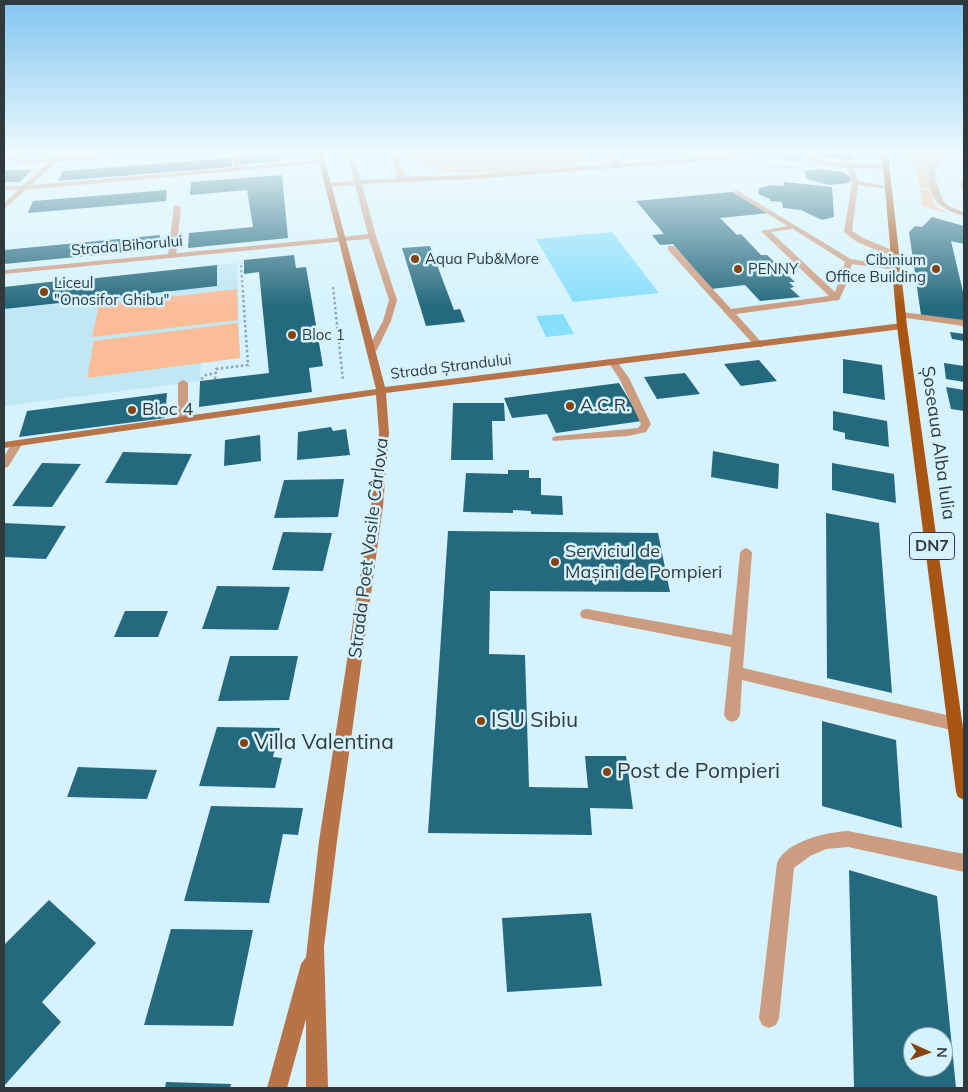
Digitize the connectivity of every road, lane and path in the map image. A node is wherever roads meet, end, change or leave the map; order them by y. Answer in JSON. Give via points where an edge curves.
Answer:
{"nodes":[{"id":1,"x":334,"y":205,"type":"edge"},
{"id":2,"x":365,"y":205,"type":"edge"},
{"id":3,"x":757,"y":205,"type":"edge"},
{"id":4,"x":852,"y":205,"type":"edge"},
{"id":5,"x":890,"y":205,"type":"edge"},
{"id":6,"x":943,"y":205,"type":"edge"},
{"id":7,"x":177,"y":206,"type":"dead end"},
{"id":8,"x":964,"y":214,"type":"edge"},
{"id":9,"x":794,"y":227,"type":"junction"},
{"id":10,"x":372,"y":236,"type":"junction"},
{"id":11,"x":343,"y":239,"type":"junction"},
{"id":12,"x":671,"y":248,"type":"dead end"},
{"id":13,"x":240,"y":249,"type":"junction"},
{"id":14,"x":894,"y":254,"type":"junction"},
{"id":15,"x":172,"y":256,"type":"junction"},
{"id":16,"x":849,"y":261,"type":"junction"},
{"id":17,"x":895,"y":268,"type":"junction"},
{"id":18,"x":4,"y":272,"type":"edge"},
{"id":19,"x":332,"y":279,"type":"dead end"},
{"id":20,"x":836,"y":298,"type":"junction"},
{"id":21,"x":729,"y":312,"type":"junction"},
{"id":22,"x":902,"y":321,"type":"junction"},
{"id":23,"x":964,"y":322,"type":"edge"},
{"id":24,"x":759,"y":344,"type":"junction"},
{"id":25,"x":372,"y":350,"type":"junction"},
{"id":26,"x":613,"y":362,"type":"junction"},
{"id":27,"x":216,"y":373,"type":"junction"},
{"id":28,"x":215,"y":379,"type":"dead end"},
{"id":29,"x":200,"y":381,"type":"dead end"},
{"id":30,"x":184,"y":383,"type":"dead end"},
{"id":31,"x":381,"y":391,"type":"junction"},
{"id":32,"x":344,"y":396,"type":"junction"},
{"id":33,"x":183,"y":419,"type":"junction"},
{"id":34,"x":557,"y":439,"type":"dead end"},
{"id":35,"x":18,"y":444,"type":"junction"},
{"id":36,"x":4,"y":445,"type":"edge"},
{"id":37,"x":4,"y":464,"type":"edge"},
{"id":38,"x":746,"y":553,"type":"dead end"},
{"id":39,"x":587,"y":614,"type":"dead end"},
{"id":40,"x":737,"y":642,"type":"junction"},
{"id":41,"x":736,"y":672,"type":"junction"},
{"id":42,"x":732,"y":715,"type":"dead end"},
{"id":43,"x":955,"y":724,"type":"junction"},
{"id":44,"x":962,"y":766,"type":"edge"},
{"id":45,"x":964,"y":792,"type":"edge"},
{"id":46,"x":964,"y":863,"type":"edge"},
{"id":47,"x":315,"y":947,"type":"junction"},
{"id":48,"x":769,"y":1018,"type":"dead end"},
{"id":49,"x":277,"y":1088,"type":"edge"},
{"id":50,"x":317,"y":1088,"type":"edge"}],
"edges":[{"from":1,"to":11,"type":"street","name":"Strada Poet Vasile Cârlova"},
{"from":2,"to":10,"type":"street"},
{"from":3,"to":9,"type":"street"},
{"from":4,"to":14,"type":"street","via":[[848,232]]},
{"from":5,"to":14,"type":"main road","name":"Șoseaua Alba Iulia","number":"DN7"},
{"from":6,"to":8,"type":"street"},
{"from":7,"to":15,"type":"street"},
{"from":9,"to":16,"type":"street"},
{"from":9,"to":20,"type":"street","via":[[764,232]]},
{"from":10,"to":11,"type":"street","name":"Strada Bihorului"},
{"from":10,"to":25,"type":"street","via":[[393,300],[387,321]]},
{"from":11,"to":13,"type":"street","name":"Strada Bihorului"},
{"from":11,"to":25,"type":"street","name":"Strada Poet Vasile Cârlova"},
{"from":12,"to":21,"type":"street"},
{"from":13,"to":15,"type":"street","name":"Strada Bihorului"},
{"from":13,"to":27,"type":"path","via":[[248,365],[216,369]]},
{"from":14,"to":17,"type":"main road","name":"Șoseaua Alba Iulia","number":"DN7"},
{"from":15,"to":18,"type":"street","name":"Strada Bihorului"},
{"from":16,"to":17,"type":"street"},
{"from":16,"to":20,"type":"street"},
{"from":17,"to":22,"type":"main road","name":"Șoseaua Alba Iulia","number":"DN7"},
{"from":19,"to":32,"type":"path"},
{"from":20,"to":21,"type":"street"},
{"from":21,"to":24,"type":"street"},
{"from":22,"to":23,"type":"street"},
{"from":22,"to":24,"type":"street","name":"Strada Ștrandului"},
{"from":22,"to":43,"type":"main road","name":"Șoseaua Alba Iulia","number":"DN7"},
{"from":24,"to":26,"type":"street","name":"Strada Ștrandului"},
{"from":25,"to":31,"type":"street","name":"Strada Poet Vasile Cârlova"},
{"from":26,"to":31,"type":"street","name":"Strada Ștrandului"},
{"from":26,"to":34,"type":"street","via":[[646,424],[642,430]]},
{"from":27,"to":28,"type":"path"},
{"from":27,"to":29,"type":"path","via":[[206,375]]},
{"from":30,"to":33,"type":"street"},
{"from":31,"to":32,"type":"street","name":"Strada Ștrandului"},
{"from":31,"to":47,"type":"street","name":"Strada Poet Vasile Cârlova","via":[[384,433],[377,506]]},
{"from":32,"to":33,"type":"street","name":"Strada Ștrandului"},
{"from":33,"to":35,"type":"street","name":"Strada Ștrandului"},
{"from":35,"to":36,"type":"street","name":"Strada Ștrandului"},
{"from":35,"to":37,"type":"street"},
{"from":38,"to":40,"type":"street"},
{"from":39,"to":40,"type":"street"},
{"from":40,"to":41,"type":"street"},
{"from":41,"to":42,"type":"street"},
{"from":41,"to":43,"type":"street"},
{"from":43,"to":44,"type":"main road","name":"Șoseaua Alba Iulia","number":"DN7"},
{"from":44,"to":45,"type":"main road","name":"Șoseaua Alba Iulia","number":"DN7"},
{"from":46,"to":48,"type":"street","via":[[848,840],[826,841],[804,850],[786,863]]},
{"from":47,"to":49,"type":"street","name":"Strada Poet Vasile Cârlova"},
{"from":47,"to":50,"type":"street","name":"Strada Poet Vasile Cârlova"}]}
